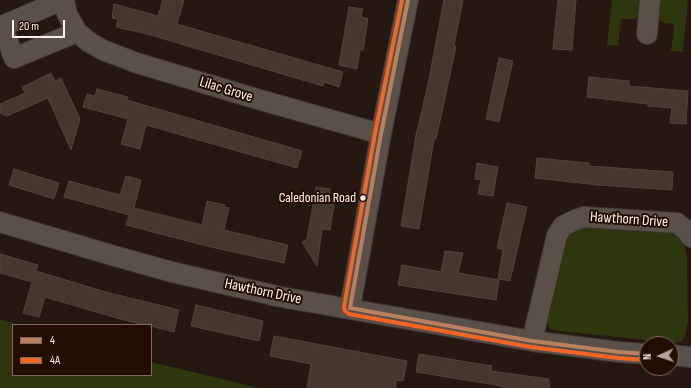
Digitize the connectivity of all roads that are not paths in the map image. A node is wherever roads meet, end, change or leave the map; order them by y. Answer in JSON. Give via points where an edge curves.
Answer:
{"nodes":[{"id":1,"x":63,"y":0,"type":"edge"},
{"id":2,"x":408,"y":0,"type":"edge"},
{"id":3,"x":650,"y":0,"type":"edge"},
{"id":4,"x":76,"y":32,"type":"junction"},
{"id":5,"x":646,"y":34,"type":"dead end"},
{"id":6,"x":381,"y":134,"type":"junction"},
{"id":7,"x":0,"y":222,"type":"edge"},
{"id":8,"x":691,"y":238,"type":"edge"},
{"id":9,"x":350,"y":308,"type":"junction"},
{"id":10,"x":532,"y":341,"type":"junction"},
{"id":11,"x":639,"y":353,"type":"edge"},
{"id":12,"x":679,"y":356,"type":"edge"},
{"id":13,"x":691,"y":357,"type":"edge"}],
"edges":[{"from":1,"to":4,"type":"street","name":"Lilac Grove"},
{"from":1,"to":4,"type":"street","name":"Lilac Grove","via":[[2,26],[14,58]]},
{"from":2,"to":6,"type":"street"},
{"from":3,"to":5,"type":"street"},
{"from":4,"to":6,"type":"street","name":"Lilac Grove","via":[[103,50],[137,63]]},
{"from":6,"to":9,"type":"street"},
{"from":7,"to":9,"type":"street","name":"Hawthorn Drive","via":[[172,272],[281,297]]},
{"from":8,"to":10,"type":"street","name":"Hawthorn Drive","via":[[677,223],[584,217],[563,226],[557,235]]},
{"from":9,"to":10,"type":"street","name":"Hawthorn Drive"},
{"from":10,"to":11,"type":"street","name":"Hawthorn Drive"},
{"from":12,"to":13,"type":"street"}]}
